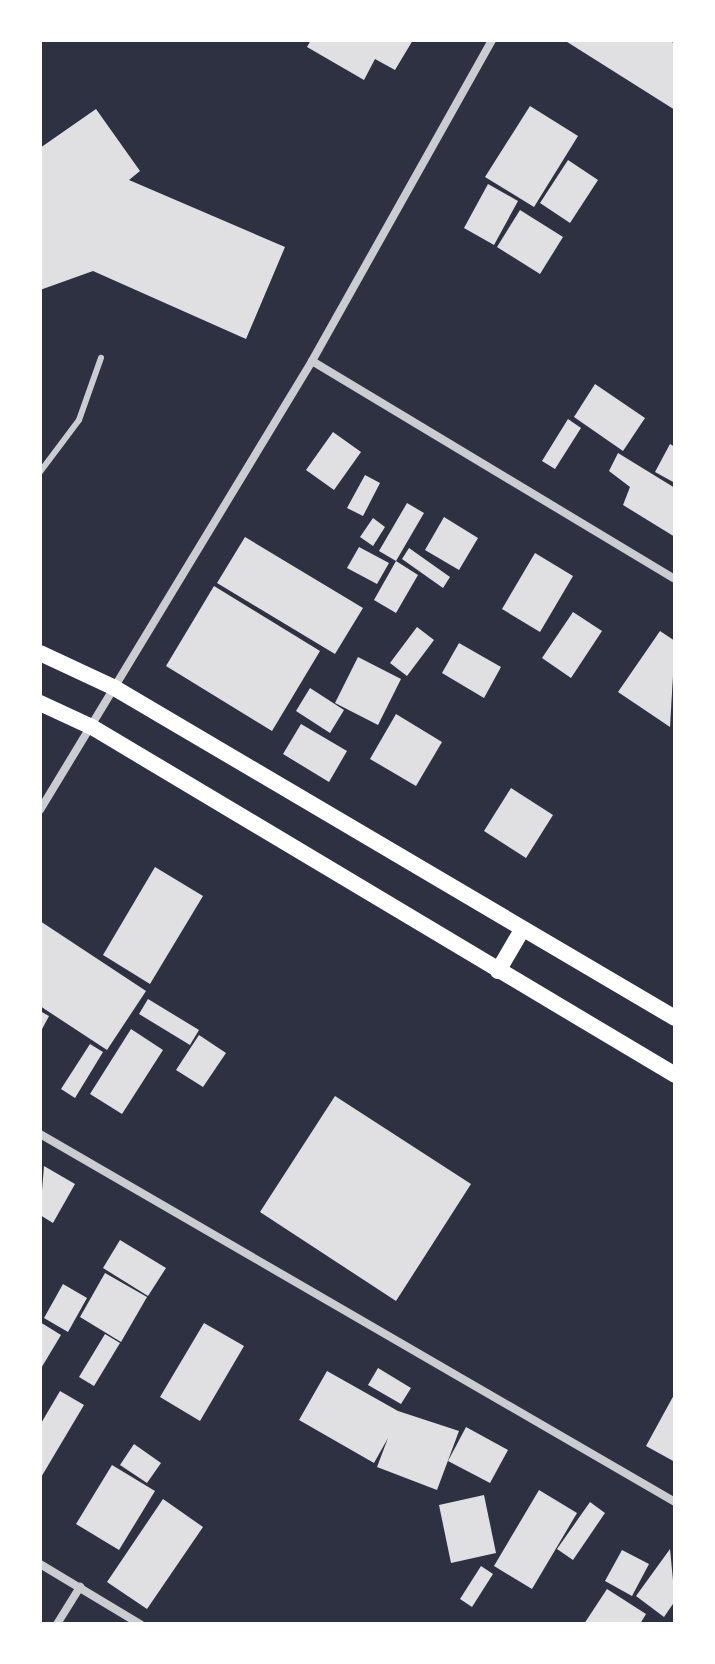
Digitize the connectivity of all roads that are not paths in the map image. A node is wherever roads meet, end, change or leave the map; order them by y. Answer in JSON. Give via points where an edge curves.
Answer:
{"nodes":[{"id":1,"x":492,"y":40,"type":"edge"},
{"id":2,"x":101,"y":358,"type":"dead end"},
{"id":3,"x":312,"y":361,"type":"junction"},
{"id":4,"x":40,"y":472,"type":"edge"},
{"id":5,"x":675,"y":579,"type":"edge"},
{"id":6,"x":40,"y":653,"type":"edge"},
{"id":7,"x":113,"y":687,"type":"junction"},
{"id":8,"x":40,"y":703,"type":"edge"},
{"id":9,"x":92,"y":727,"type":"junction"},
{"id":10,"x":40,"y":810,"type":"edge"},
{"id":11,"x":522,"y":930,"type":"junction"},
{"id":12,"x":498,"y":971,"type":"junction"},
{"id":13,"x":675,"y":1018,"type":"edge"},
{"id":14,"x":675,"y":1075,"type":"edge"},
{"id":15,"x":40,"y":1134,"type":"edge"},
{"id":16,"x":675,"y":1502,"type":"edge"},
{"id":17,"x":40,"y":1564,"type":"edge"},
{"id":18,"x":80,"y":1587,"type":"junction"},
{"id":19,"x":57,"y":1624,"type":"edge"},
{"id":20,"x":140,"y":1624,"type":"edge"}],
"edges":[{"from":1,"to":3,"type":"street"},
{"from":2,"to":4,"type":"lane","via":[[79,420]]},
{"from":3,"to":5,"type":"street"},
{"from":3,"to":7,"type":"street"},
{"from":6,"to":7,"type":"main road"},
{"from":7,"to":9,"type":"street"},
{"from":7,"to":11,"type":"main road"},
{"from":8,"to":9,"type":"main road"},
{"from":9,"to":10,"type":"street"},
{"from":9,"to":12,"type":"main road"},
{"from":11,"to":12,"type":"main road"},
{"from":11,"to":13,"type":"main road"},
{"from":12,"to":14,"type":"main road"},
{"from":15,"to":16,"type":"street"},
{"from":17,"to":18,"type":"street"},
{"from":18,"to":19,"type":"street"},
{"from":18,"to":20,"type":"street"}]}
